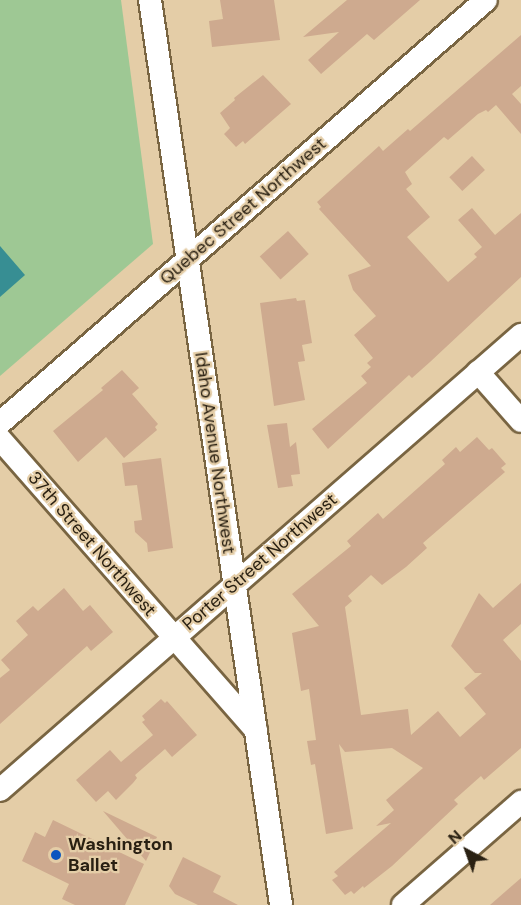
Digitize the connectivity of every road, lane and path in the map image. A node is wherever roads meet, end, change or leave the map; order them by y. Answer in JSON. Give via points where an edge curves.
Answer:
{"nodes":[{"id":1,"x":150,"y":0,"type":"edge"},
{"id":2,"x":486,"y":0,"type":"edge"},
{"id":3,"x":187,"y":260,"type":"junction"},
{"id":4,"x":521,"y":335,"type":"edge"},
{"id":5,"x":478,"y":372,"type":"junction"},
{"id":6,"x":521,"y":421,"type":"edge"},
{"id":7,"x":0,"y":423,"type":"edge"},
{"id":8,"x":0,"y":439,"type":"edge"},
{"id":9,"x":235,"y":584,"type":"junction"},
{"id":10,"x":174,"y":638,"type":"junction"},
{"id":11,"x":256,"y":730,"type":"junction"},
{"id":12,"x":0,"y":790,"type":"edge"},
{"id":13,"x":521,"y":802,"type":"edge"},
{"id":14,"x":281,"y":905,"type":"edge"},
{"id":15,"x":403,"y":905,"type":"edge"}],
"edges":[{"from":1,"to":3,"type":"street","name":"Idaho Avenue Northwest"},
{"from":2,"to":3,"type":"street","name":"Quebec Street Northwest"},
{"from":3,"to":7,"type":"street","name":"Quebec Street Northwest"},
{"from":3,"to":9,"type":"street","name":"Idaho Avenue Northwest"},
{"from":4,"to":5,"type":"street","name":"Porter Street Northwest"},
{"from":5,"to":6,"type":"street"},
{"from":5,"to":9,"type":"street","name":"Porter Street Northwest"},
{"from":8,"to":10,"type":"street","name":"37th Street Northwest"},
{"from":9,"to":10,"type":"street","name":"Porter Street Northwest"},
{"from":9,"to":11,"type":"street","name":"Idaho Avenue Northwest"},
{"from":10,"to":11,"type":"street","name":"37th Street Northwest"},
{"from":10,"to":12,"type":"street","name":"Porter Street Northwest"},
{"from":11,"to":14,"type":"street","name":"Idaho Avenue Northwest"},
{"from":13,"to":15,"type":"street"}]}
